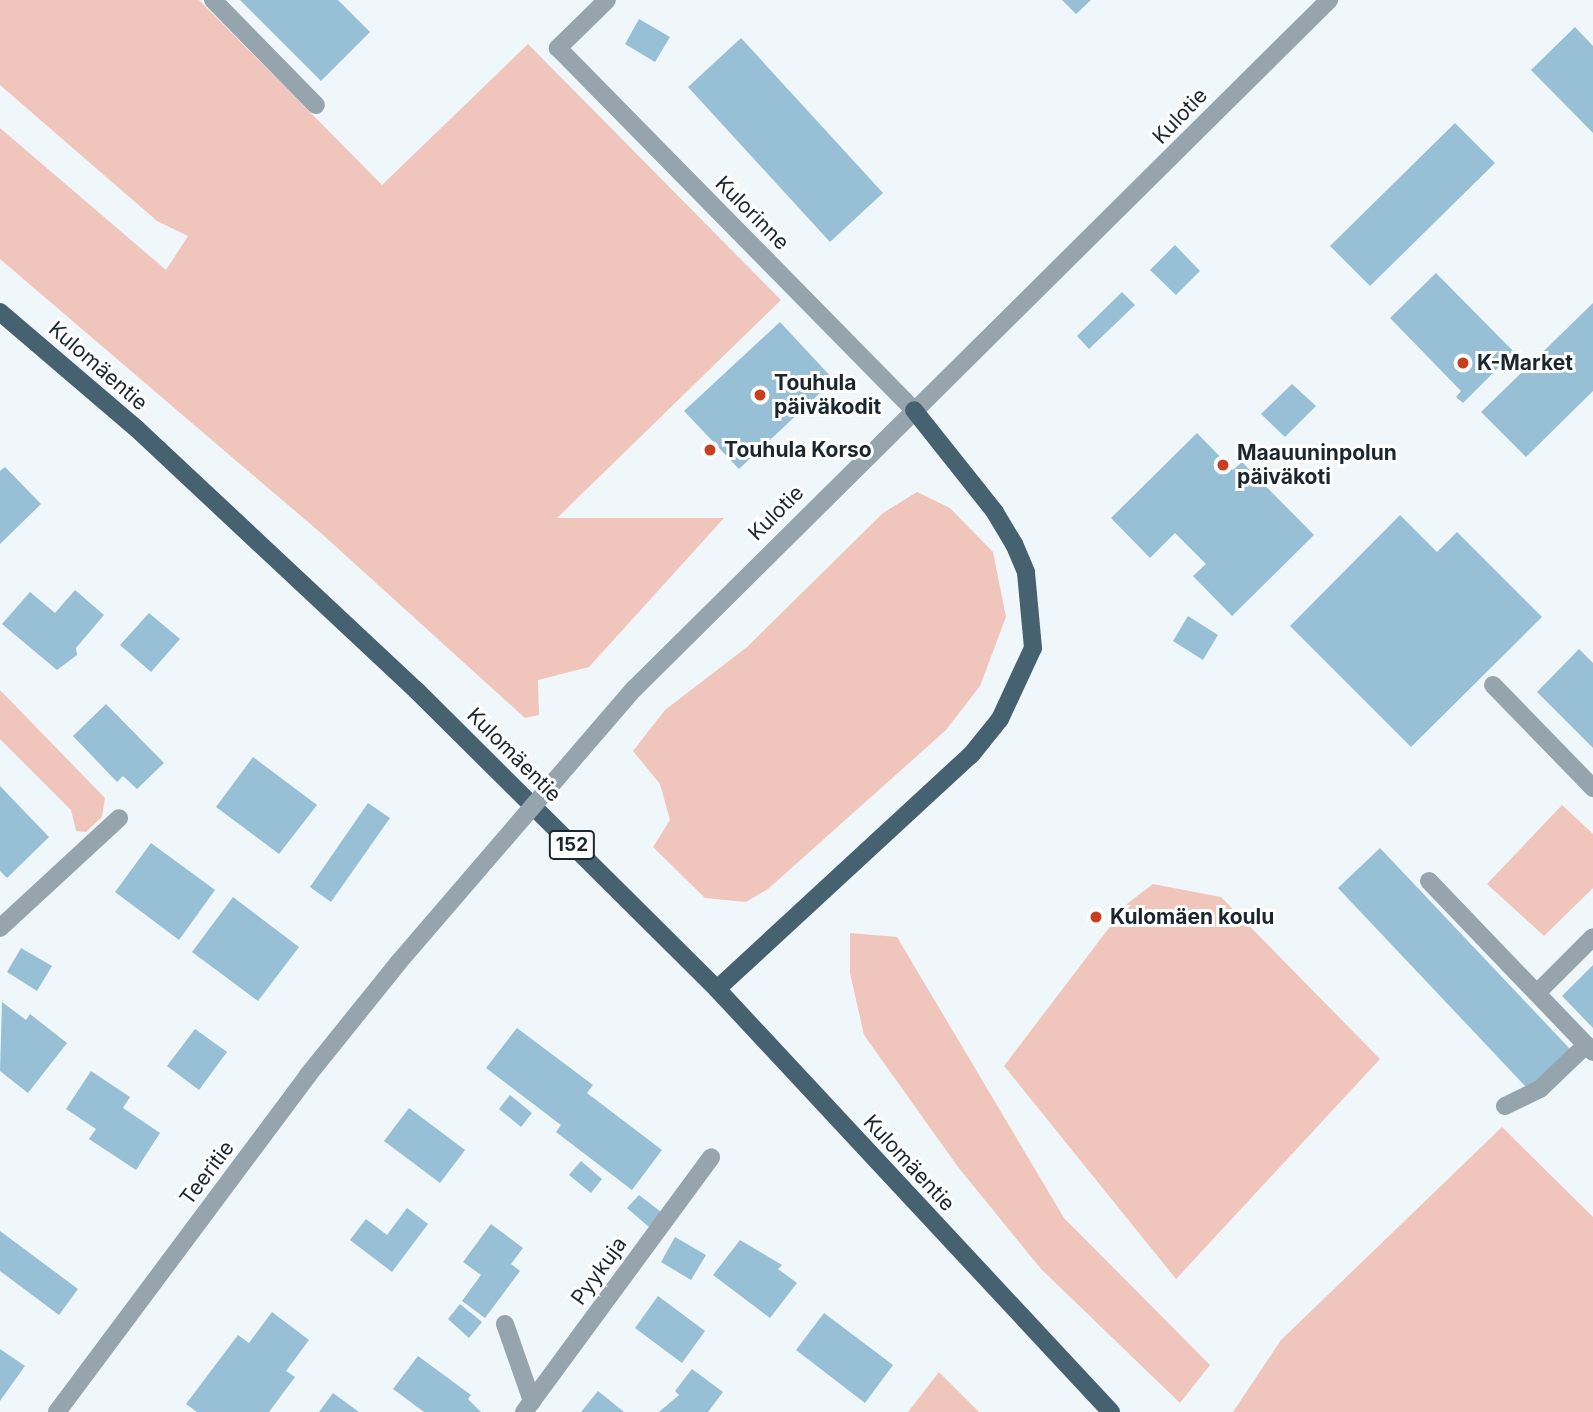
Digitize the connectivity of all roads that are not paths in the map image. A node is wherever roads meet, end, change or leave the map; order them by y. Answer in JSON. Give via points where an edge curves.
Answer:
{"nodes":[{"id":1,"x":213,"y":0,"type":"edge"},
{"id":2,"x":607,"y":0,"type":"edge"},
{"id":3,"x":1329,"y":0,"type":"edge"},
{"id":4,"x":317,"y":105,"type":"dead end"},
{"id":5,"x":0,"y":312,"type":"edge"},
{"id":6,"x":914,"y":410,"type":"junction"},
{"id":7,"x":1493,"y":685,"type":"dead end"},
{"id":8,"x":1593,"y":788,"type":"edge"},
{"id":9,"x":119,"y":818,"type":"dead end"},
{"id":10,"x":1429,"y":881,"type":"dead end"},
{"id":11,"x":0,"y":928,"type":"edge"},
{"id":12,"x":1593,"y":937,"type":"edge"},
{"id":13,"x":398,"y":963,"type":"joint"},
{"id":14,"x":717,"y":989,"type":"junction"},
{"id":15,"x":1536,"y":993,"type":"junction"},
{"id":16,"x":1589,"y":1049,"type":"edge"},
{"id":17,"x":1505,"y":1106,"type":"dead end"},
{"id":18,"x":711,"y":1157,"type":"dead end"},
{"id":19,"x":505,"y":1324,"type":"dead end"},
{"id":20,"x":528,"y":1407,"type":"edge"},
{"id":21,"x":57,"y":1412,"type":"edge"},
{"id":22,"x":1111,"y":1412,"type":"edge"}],
"edges":[{"from":1,"to":4,"type":"street"},
{"from":2,"to":6,"type":"street","name":"Kulorinne","via":[[558,48]]},
{"from":3,"to":6,"type":"street","name":"Kulotie"},
{"from":5,"to":14,"type":"main road","name":"Kulomäentie","number":"152","via":[[136,429],[416,690]]},
{"from":6,"to":13,"type":"street","name":"Kulotie","bridge":true,"via":[[634,689]]},
{"from":6,"to":14,"type":"main road","via":[[995,512],[1014,544],[1026,572],[1033,648],[1000,719],[971,754]]},
{"from":7,"to":8,"type":"street"},
{"from":9,"to":11,"type":"street"},
{"from":10,"to":15,"type":"street"},
{"from":12,"to":15,"type":"street"},
{"from":13,"to":21,"type":"street","name":"Teeritie"},
{"from":14,"to":22,"type":"main road","name":"Kulomäentie","number":"152"},
{"from":15,"to":16,"type":"street"},
{"from":16,"to":17,"type":"street","via":[[1540,1089]]},
{"from":18,"to":20,"type":"street","name":"Pyykuja"},
{"from":19,"to":20,"type":"street"}]}
